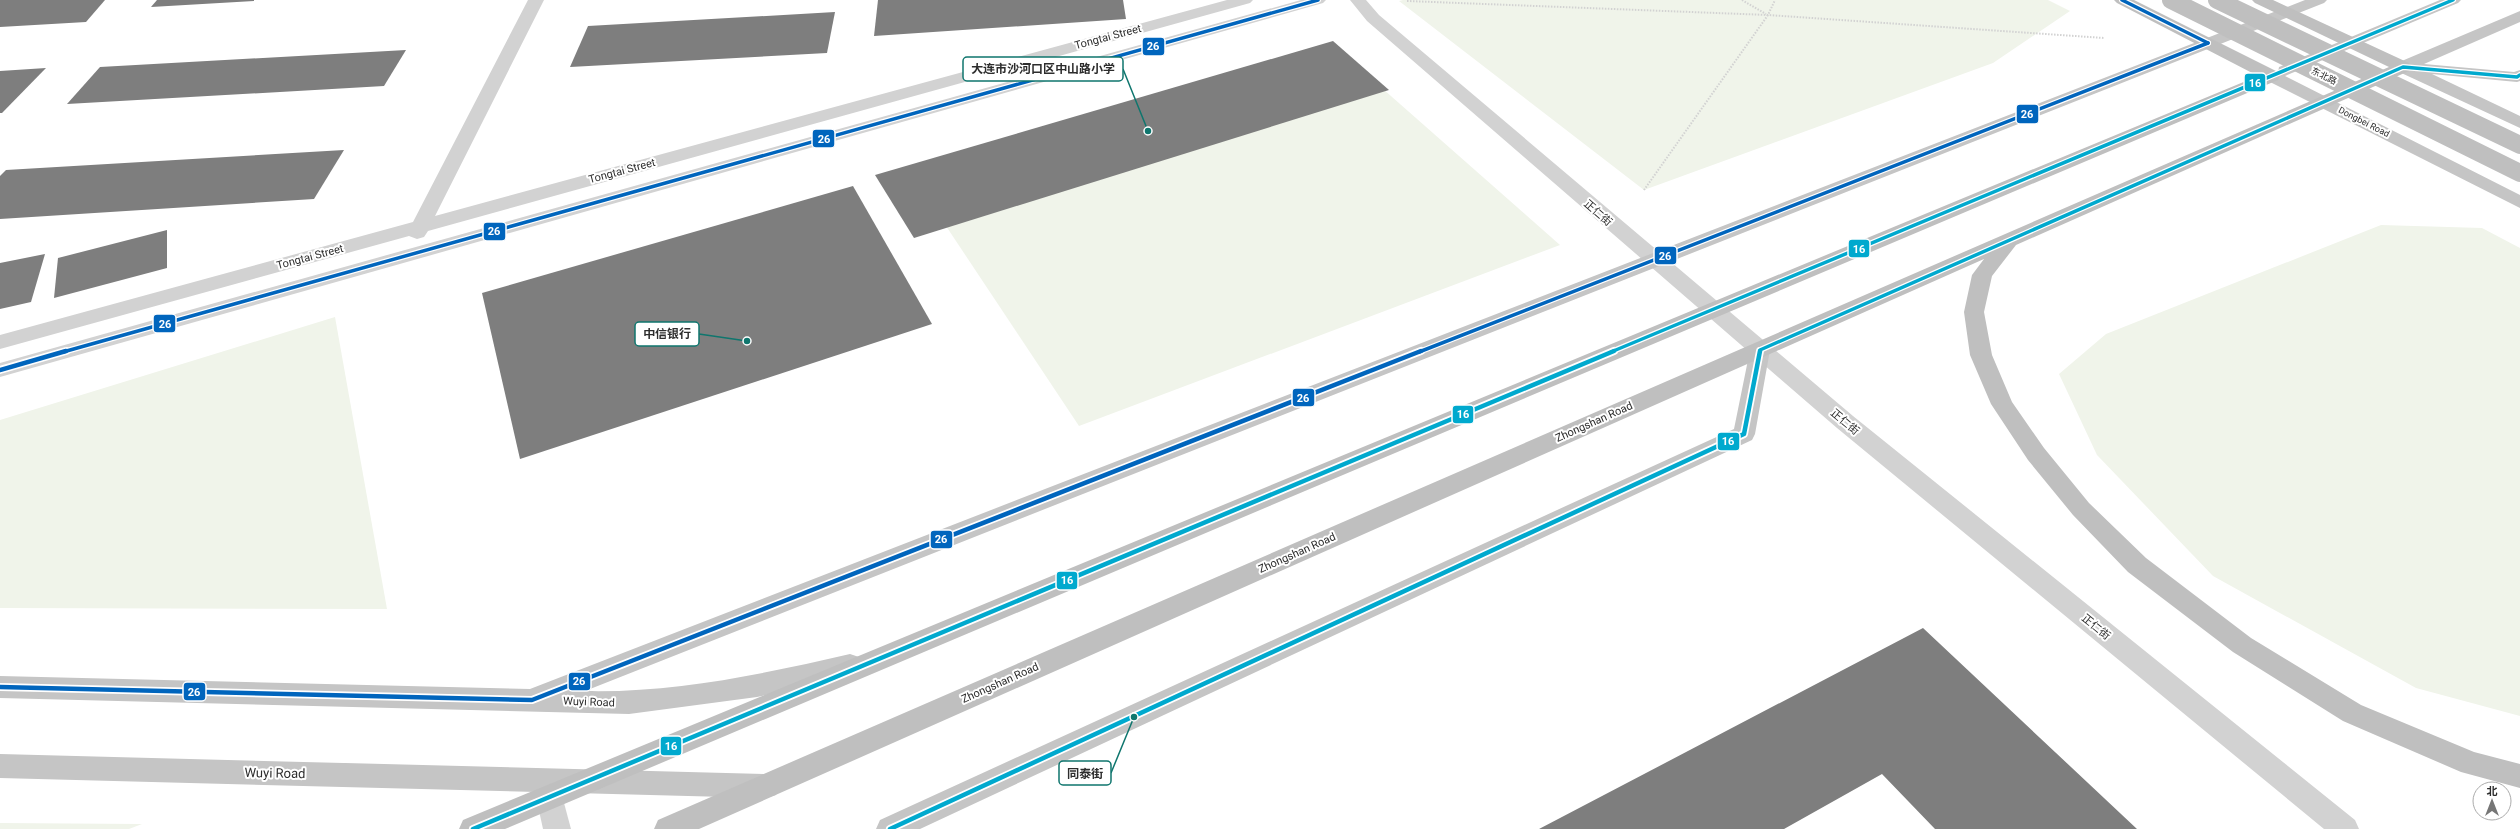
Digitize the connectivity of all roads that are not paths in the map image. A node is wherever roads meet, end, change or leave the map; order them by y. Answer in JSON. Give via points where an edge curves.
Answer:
{"nodes":[{"id":1,"x":536,"y":0,"type":"edge"},
{"id":2,"x":1245,"y":0,"type":"edge"},
{"id":3,"x":1318,"y":0,"type":"edge"},
{"id":4,"x":1358,"y":0,"type":"edge"},
{"id":5,"x":2122,"y":0,"type":"edge"},
{"id":6,"x":2171,"y":0,"type":"edge"},
{"id":7,"x":2217,"y":0,"type":"edge"},
{"id":8,"x":2260,"y":0,"type":"edge"},
{"id":9,"x":2319,"y":0,"type":"edge"},
{"id":10,"x":2453,"y":0,"type":"edge"},
{"id":11,"x":2287,"y":12,"type":"junction"},
{"id":12,"x":2520,"y":16,"type":"edge"},
{"id":13,"x":2208,"y":43,"type":"junction"},
{"id":14,"x":2351,"y":43,"type":"junction"},
{"id":15,"x":2403,"y":67,"type":"junction"},
{"id":16,"x":2520,"y":75,"type":"edge"},
{"id":17,"x":2272,"y":76,"type":"junction"},
{"id":18,"x":2324,"y":102,"type":"junction"},
{"id":19,"x":2520,"y":123,"type":"edge"},
{"id":20,"x":2520,"y":145,"type":"edge"},
{"id":21,"x":2520,"y":172,"type":"edge"},
{"id":22,"x":2520,"y":202,"type":"edge"},
{"id":23,"x":421,"y":226,"type":"junction"},
{"id":24,"x":2010,"y":240,"type":"junction"},
{"id":25,"x":406,"y":256,"type":"junction"},
{"id":26,"x":1654,"y":260,"type":"junction"},
{"id":27,"x":1713,"y":310,"type":"junction"},
{"id":28,"x":0,"y":342,"type":"edge"},
{"id":29,"x":1760,"y":350,"type":"junction"},
{"id":30,"x":0,"y":370,"type":"edge"},
{"id":31,"x":887,"y":656,"type":"junction"},
{"id":32,"x":0,"y":687,"type":"edge"},
{"id":33,"x":532,"y":700,"type":"junction"},
{"id":34,"x":0,"y":766,"type":"edge"},
{"id":35,"x":2520,"y":776,"type":"edge"},
{"id":36,"x":588,"y":781,"type":"junction"},
{"id":37,"x":766,"y":786,"type":"junction"},
{"id":38,"x":550,"y":797,"type":"junction"},
{"id":39,"x":473,"y":829,"type":"edge"},
{"id":40,"x":558,"y":829,"type":"edge"},
{"id":41,"x":668,"y":829,"type":"edge"},
{"id":42,"x":890,"y":829,"type":"edge"},
{"id":43,"x":2346,"y":829,"type":"edge"}],
"edges":[{"from":1,"to":23,"type":"street"},
{"from":2,"to":23,"type":"street","name":"Tongtai Street"},
{"from":3,"to":25,"type":"street","name":"Tongtai Street"},
{"from":4,"to":26,"type":"street","name":"正仁街","via":[[1373,18]]},
{"from":5,"to":13,"type":"highway","name":"Dongbei Road"},
{"from":6,"to":21,"type":"highway","name":"东北路","bridge":true},
{"from":7,"to":20,"type":"highway","bridge":true},
{"from":8,"to":11,"type":"highway"},
{"from":9,"to":11,"type":"main road"},
{"from":10,"to":14,"type":"main road"},
{"from":11,"to":13,"type":"main road"},
{"from":11,"to":14,"type":"highway"},
{"from":12,"to":15,"type":"main road","name":"Zhongshan Road"},
{"from":13,"to":17,"type":"highway","name":"Dongbei Road"},
{"from":13,"to":26,"type":"main road"},
{"from":14,"to":15,"type":"highway"},
{"from":14,"to":17,"type":"main road"},
{"from":15,"to":16,"type":"main road"},
{"from":15,"to":18,"type":"highway","name":"Zhongshan Road"},
{"from":15,"to":19,"type":"main road"},
{"from":17,"to":18,"type":"main road","name":"Dongbei Road"},
{"from":17,"to":27,"type":"highway"},
{"from":18,"to":22,"type":"main road","name":"Dongbei Road"},
{"from":18,"to":24,"type":"highway","name":"Zhongshan Road"},
{"from":23,"to":25,"type":"street"},
{"from":23,"to":28,"type":"street","name":"Tongtai Street"},
{"from":24,"to":29,"type":"highway","name":"Zhongshan Road"},
{"from":24,"to":35,"type":"highway","via":[[1982,275],[1974,312],[1981,355],[2002,404],[2036,454],[2081,509],[2137,565],[2242,645],[2352,713],[2471,763]]},
{"from":25,"to":30,"type":"street","name":"Tongtai Street"},
{"from":26,"to":27,"type":"street","name":"正仁街"},
{"from":26,"to":33,"type":"main road"},
{"from":27,"to":29,"type":"street","name":"正仁街"},
{"from":27,"to":31,"type":"highway"},
{"from":29,"to":37,"type":"highway","name":"Zhongshan Road"},
{"from":29,"to":42,"type":"main road","via":[[1744,434]]},
{"from":29,"to":43,"type":"street","name":"正仁街"},
{"from":31,"to":33,"type":"main road","name":"Wuyi Road","via":[[757,686],[636,702]]},
{"from":31,"to":36,"type":"highway"},
{"from":32,"to":33,"type":"main road","name":"Wuyi Road"},
{"from":34,"to":36,"type":"main road","name":"Wuyi Road"},
{"from":36,"to":37,"type":"main road","name":"Wuyi Road"},
{"from":36,"to":38,"type":"highway"},
{"from":37,"to":41,"type":"highway","name":"Zhongshan Road"},
{"from":38,"to":39,"type":"highway"},
{"from":38,"to":40,"type":"street"}]}
